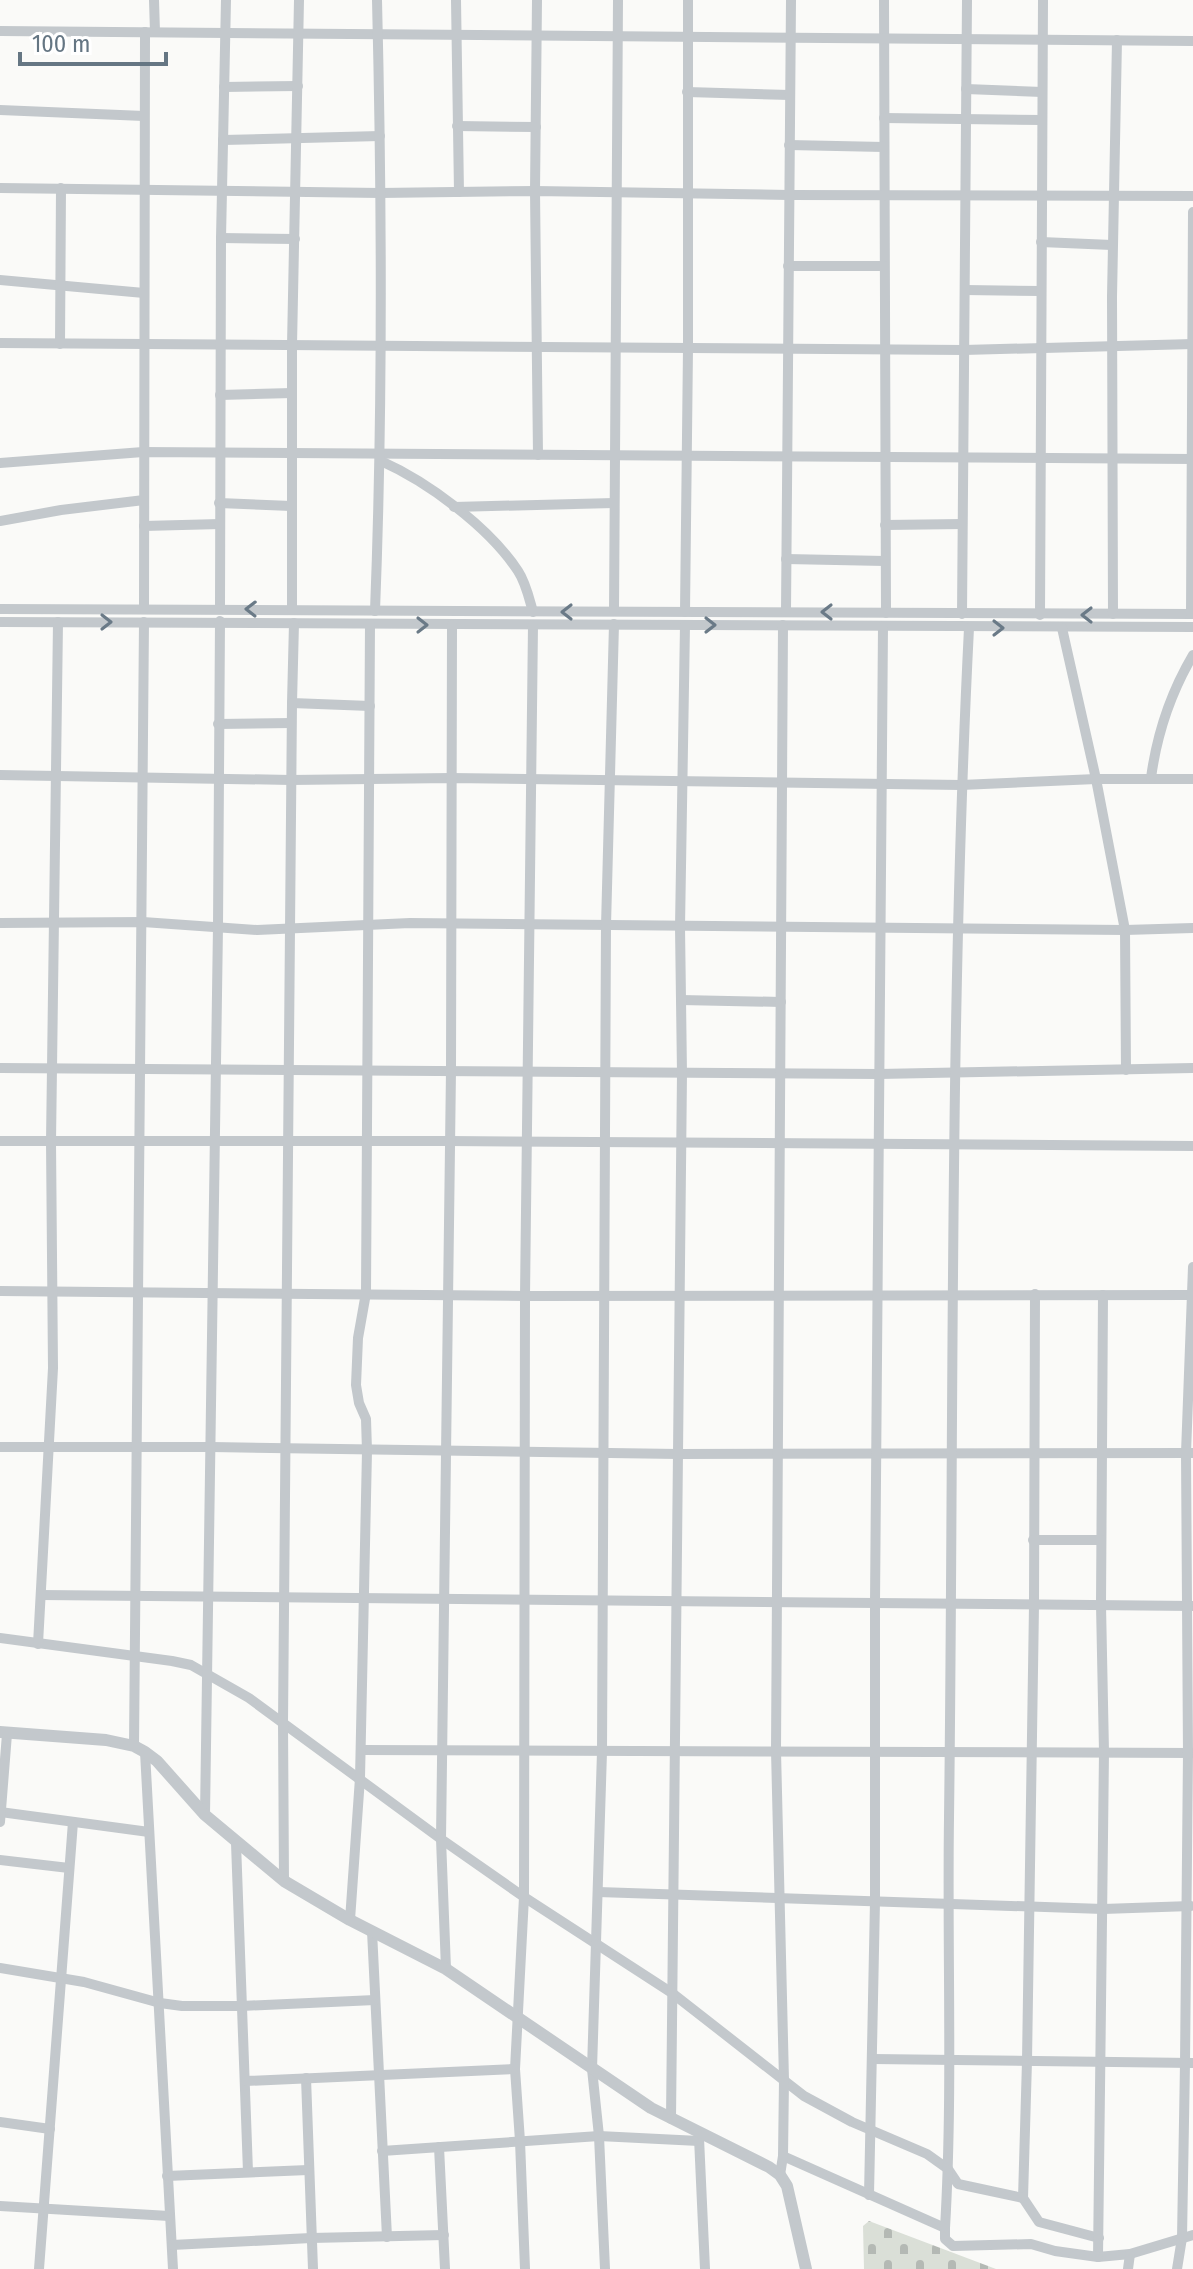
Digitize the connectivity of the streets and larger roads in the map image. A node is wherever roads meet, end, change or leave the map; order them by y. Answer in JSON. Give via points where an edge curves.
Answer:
{"nodes":[{"id":1,"x":154,"y":0,"type":"edge"},
{"id":2,"x":226,"y":0,"type":"edge"},
{"id":3,"x":299,"y":0,"type":"edge"},
{"id":4,"x":377,"y":0,"type":"edge"},
{"id":5,"x":456,"y":0,"type":"edge"},
{"id":6,"x":537,"y":0,"type":"edge"},
{"id":7,"x":618,"y":0,"type":"edge"},
{"id":8,"x":688,"y":0,"type":"edge"},
{"id":9,"x":791,"y":0,"type":"edge"},
{"id":10,"x":884,"y":0,"type":"edge"},
{"id":11,"x":967,"y":0,"type":"edge"},
{"id":12,"x":1043,"y":0,"type":"edge"},
{"id":13,"x":0,"y":31,"type":"edge"},
{"id":14,"x":150,"y":32,"type":"junction"},
{"id":15,"x":226,"y":33,"type":"junction"},
{"id":16,"x":299,"y":34,"type":"junction"},
{"id":17,"x":378,"y":35,"type":"junction"},
{"id":18,"x":456,"y":35,"type":"junction"},
{"id":19,"x":537,"y":36,"type":"junction"},
{"id":20,"x":617,"y":36,"type":"junction"},
{"id":21,"x":687,"y":36,"type":"junction"},
{"id":22,"x":790,"y":38,"type":"junction"},
{"id":23,"x":884,"y":38,"type":"junction"},
{"id":24,"x":966,"y":39,"type":"junction"},
{"id":25,"x":1043,"y":39,"type":"junction"},
{"id":26,"x":1117,"y":40,"type":"junction"},
{"id":27,"x":1193,"y":41,"type":"edge"},
{"id":28,"x":298,"y":86,"type":"junction"},
{"id":29,"x":224,"y":87,"type":"junction"},
{"id":30,"x":966,"y":89,"type":"junction"},
{"id":31,"x":687,"y":92,"type":"junction"},
{"id":32,"x":1042,"y":92,"type":"junction"},
{"id":33,"x":790,"y":95,"type":"junction"},
{"id":34,"x":0,"y":110,"type":"edge"},
{"id":35,"x":144,"y":116,"type":"junction"},
{"id":36,"x":884,"y":118,"type":"junction"},
{"id":37,"x":966,"y":119,"type":"junction"},
{"id":38,"x":1042,"y":120,"type":"junction"},
{"id":39,"x":457,"y":126,"type":"junction"},
{"id":40,"x":536,"y":127,"type":"junction"},
{"id":41,"x":380,"y":136,"type":"junction"},
{"id":42,"x":297,"y":137,"type":"junction"},
{"id":43,"x":223,"y":140,"type":"junction"},
{"id":44,"x":789,"y":145,"type":"junction"},
{"id":45,"x":884,"y":147,"type":"junction"},
{"id":46,"x":0,"y":188,"type":"edge"},
{"id":47,"x":61,"y":188,"type":"junction"},
{"id":48,"x":143,"y":189,"type":"junction"},
{"id":49,"x":222,"y":190,"type":"junction"},
{"id":50,"x":296,"y":191,"type":"junction"},
{"id":51,"x":535,"y":191,"type":"junction"},
{"id":52,"x":459,"y":192,"type":"junction"},
{"id":53,"x":616,"y":192,"type":"junction"},
{"id":54,"x":380,"y":193,"type":"junction"},
{"id":55,"x":687,"y":194,"type":"junction"},
{"id":56,"x":884,"y":194,"type":"junction"},
{"id":57,"x":789,"y":195,"type":"junction"},
{"id":58,"x":965,"y":195,"type":"junction"},
{"id":59,"x":1041,"y":196,"type":"junction"},
{"id":60,"x":1114,"y":196,"type":"junction"},
{"id":61,"x":1193,"y":196,"type":"edge"},
{"id":62,"x":1193,"y":212,"type":"edge"},
{"id":63,"x":221,"y":238,"type":"junction"},
{"id":64,"x":295,"y":239,"type":"junction"},
{"id":65,"x":1041,"y":242,"type":"junction"},
{"id":66,"x":1112,"y":245,"type":"junction"},
{"id":67,"x":788,"y":266,"type":"junction"},
{"id":68,"x":884,"y":266,"type":"junction"},
{"id":69,"x":0,"y":280,"type":"edge"},
{"id":70,"x":60,"y":286,"type":"junction"},
{"id":71,"x":965,"y":290,"type":"junction"},
{"id":72,"x":1040,"y":291,"type":"junction"},
{"id":73,"x":144,"y":293,"type":"junction"},
{"id":74,"x":0,"y":343,"type":"edge"},
{"id":75,"x":60,"y":344,"type":"junction"},
{"id":76,"x":144,"y":344,"type":"junction"},
{"id":77,"x":220,"y":344,"type":"junction"},
{"id":78,"x":1192,"y":344,"type":"edge"},
{"id":79,"x":292,"y":345,"type":"junction"},
{"id":80,"x":380,"y":346,"type":"junction"},
{"id":81,"x":537,"y":347,"type":"junction"},
{"id":82,"x":1113,"y":347,"type":"junction"},
{"id":83,"x":616,"y":348,"type":"junction"},
{"id":84,"x":688,"y":348,"type":"junction"},
{"id":85,"x":788,"y":349,"type":"junction"},
{"id":86,"x":1040,"y":349,"type":"junction"},
{"id":87,"x":884,"y":350,"type":"junction"},
{"id":88,"x":964,"y":350,"type":"junction"},
{"id":89,"x":292,"y":393,"type":"junction"},
{"id":90,"x":220,"y":395,"type":"junction"},
{"id":91,"x":143,"y":452,"type":"junction"},
{"id":92,"x":219,"y":454,"type":"junction"},
{"id":93,"x":291,"y":454,"type":"junction"},
{"id":94,"x":614,"y":454,"type":"junction"},
{"id":95,"x":538,"y":455,"type":"junction"},
{"id":96,"x":963,"y":456,"type":"junction"},
{"id":97,"x":1040,"y":456,"type":"junction"},
{"id":98,"x":687,"y":457,"type":"junction"},
{"id":99,"x":786,"y":457,"type":"junction"},
{"id":100,"x":884,"y":457,"type":"junction"},
{"id":101,"x":1114,"y":457,"type":"junction"},
{"id":102,"x":381,"y":458,"type":"junction"},
{"id":103,"x":1192,"y":459,"type":"edge"},
{"id":104,"x":0,"y":463,"type":"edge"},
{"id":105,"x":144,"y":500,"type":"junction"},
{"id":106,"x":219,"y":503,"type":"junction"},
{"id":107,"x":614,"y":503,"type":"junction"},
{"id":108,"x":291,"y":506,"type":"junction"},
{"id":109,"x":454,"y":507,"type":"junction"},
{"id":110,"x":0,"y":521,"type":"edge"},
{"id":111,"x":220,"y":524,"type":"junction"},
{"id":112,"x":962,"y":524,"type":"junction"},
{"id":113,"x":885,"y":525,"type":"junction"},
{"id":114,"x":144,"y":526,"type":"junction"},
{"id":115,"x":786,"y":559,"type":"junction"},
{"id":116,"x":885,"y":561,"type":"junction"},
{"id":117,"x":220,"y":608,"type":"junction"},
{"id":118,"x":0,"y":609,"type":"edge"},
{"id":119,"x":144,"y":609,"type":"junction"},
{"id":120,"x":292,"y":609,"type":"junction"},
{"id":121,"x":375,"y":611,"type":"junction"},
{"id":122,"x":614,"y":611,"type":"junction"},
{"id":123,"x":533,"y":612,"type":"junction"},
{"id":124,"x":685,"y":612,"type":"junction"},
{"id":125,"x":786,"y":612,"type":"junction"},
{"id":126,"x":886,"y":613,"type":"junction"},
{"id":127,"x":962,"y":614,"type":"junction"},
{"id":128,"x":1113,"y":614,"type":"junction"},
{"id":129,"x":1192,"y":614,"type":"edge"},
{"id":130,"x":1040,"y":615,"type":"junction"},
{"id":131,"x":220,"y":621,"type":"junction"},
{"id":132,"x":0,"y":622,"type":"edge"},
{"id":133,"x":58,"y":622,"type":"junction"},
{"id":134,"x":144,"y":622,"type":"junction"},
{"id":135,"x":294,"y":623,"type":"junction"},
{"id":136,"x":370,"y":624,"type":"junction"},
{"id":137,"x":614,"y":624,"type":"junction"},
{"id":138,"x":452,"y":625,"type":"junction"},
{"id":139,"x":533,"y":625,"type":"junction"},
{"id":140,"x":685,"y":625,"type":"junction"},
{"id":141,"x":783,"y":625,"type":"junction"},
{"id":142,"x":883,"y":626,"type":"junction"},
{"id":143,"x":1193,"y":627,"type":"edge"},
{"id":144,"x":969,"y":628,"type":"junction"},
{"id":145,"x":1062,"y":628,"type":"junction"},
{"id":146,"x":1193,"y":655,"type":"edge"},
{"id":147,"x":292,"y":703,"type":"junction"},
{"id":148,"x":370,"y":706,"type":"junction"},
{"id":149,"x":291,"y":723,"type":"junction"},
{"id":150,"x":218,"y":724,"type":"junction"},
{"id":151,"x":0,"y":775,"type":"edge"},
{"id":152,"x":56,"y":776,"type":"junction"},
{"id":153,"x":144,"y":778,"type":"junction"},
{"id":154,"x":218,"y":778,"type":"junction"},
{"id":155,"x":370,"y":778,"type":"junction"},
{"id":156,"x":451,"y":778,"type":"junction"},
{"id":157,"x":1151,"y":778,"type":"junction"},
{"id":158,"x":530,"y":779,"type":"junction"},
{"id":159,"x":1096,"y":779,"type":"junction"},
{"id":160,"x":1193,"y":779,"type":"edge"},
{"id":161,"x":291,"y":780,"type":"junction"},
{"id":162,"x":609,"y":780,"type":"junction"},
{"id":163,"x":682,"y":782,"type":"junction"},
{"id":164,"x":782,"y":783,"type":"junction"},
{"id":165,"x":881,"y":783,"type":"junction"},
{"id":166,"x":961,"y":785,"type":"junction"},
{"id":167,"x":53,"y":922,"type":"junction"},
{"id":168,"x":143,"y":922,"type":"junction"},
{"id":169,"x":0,"y":923,"type":"edge"},
{"id":170,"x":452,"y":923,"type":"junction"},
{"id":171,"x":369,"y":924,"type":"junction"},
{"id":172,"x":529,"y":925,"type":"junction"},
{"id":173,"x":218,"y":926,"type":"junction"},
{"id":174,"x":606,"y":926,"type":"junction"},
{"id":175,"x":880,"y":926,"type":"junction"},
{"id":176,"x":957,"y":926,"type":"junction"},
{"id":177,"x":680,"y":927,"type":"junction"},
{"id":178,"x":781,"y":927,"type":"junction"},
{"id":179,"x":1193,"y":928,"type":"edge"},
{"id":180,"x":288,"y":929,"type":"junction"},
{"id":181,"x":1125,"y":930,"type":"junction"},
{"id":182,"x":681,"y":1000,"type":"junction"},
{"id":183,"x":781,"y":1002,"type":"junction"},
{"id":184,"x":52,"y":1067,"type":"junction"},
{"id":185,"x":0,"y":1068,"type":"edge"},
{"id":186,"x":141,"y":1068,"type":"junction"},
{"id":187,"x":215,"y":1068,"type":"junction"},
{"id":188,"x":1193,"y":1068,"type":"edge"},
{"id":189,"x":288,"y":1070,"type":"junction"},
{"id":190,"x":451,"y":1070,"type":"junction"},
{"id":191,"x":1126,"y":1070,"type":"junction"},
{"id":192,"x":369,"y":1071,"type":"junction"},
{"id":193,"x":529,"y":1071,"type":"junction"},
{"id":194,"x":606,"y":1072,"type":"junction"},
{"id":195,"x":780,"y":1072,"type":"junction"},
{"id":196,"x":682,"y":1073,"type":"junction"},
{"id":197,"x":879,"y":1074,"type":"junction"},
{"id":198,"x":953,"y":1074,"type":"junction"},
{"id":199,"x":214,"y":1140,"type":"junction"},
{"id":200,"x":0,"y":1141,"type":"edge"},
{"id":201,"x":140,"y":1141,"type":"junction"},
{"id":202,"x":287,"y":1141,"type":"junction"},
{"id":203,"x":449,"y":1141,"type":"junction"},
{"id":204,"x":51,"y":1142,"type":"junction"},
{"id":205,"x":367,"y":1142,"type":"junction"},
{"id":206,"x":527,"y":1142,"type":"junction"},
{"id":207,"x":604,"y":1143,"type":"junction"},
{"id":208,"x":680,"y":1144,"type":"junction"},
{"id":209,"x":780,"y":1145,"type":"junction"},
{"id":210,"x":879,"y":1145,"type":"junction"},
{"id":211,"x":953,"y":1145,"type":"junction"},
{"id":212,"x":1193,"y":1146,"type":"edge"},
{"id":213,"x":1193,"y":1267,"type":"edge"},
{"id":214,"x":0,"y":1291,"type":"edge"},
{"id":215,"x":51,"y":1291,"type":"junction"},
{"id":216,"x":138,"y":1291,"type":"junction"},
{"id":217,"x":212,"y":1292,"type":"junction"},
{"id":218,"x":288,"y":1293,"type":"junction"},
{"id":219,"x":366,"y":1293,"type":"junction"},
{"id":220,"x":448,"y":1293,"type":"junction"},
{"id":221,"x":1035,"y":1294,"type":"junction"},
{"id":222,"x":604,"y":1295,"type":"junction"},
{"id":223,"x":952,"y":1295,"type":"junction"},
{"id":224,"x":1103,"y":1295,"type":"junction"},
{"id":225,"x":1192,"y":1295,"type":"edge"},
{"id":226,"x":525,"y":1296,"type":"junction"},
{"id":227,"x":680,"y":1296,"type":"junction"},
{"id":228,"x":778,"y":1296,"type":"junction"},
{"id":229,"x":877,"y":1296,"type":"junction"},
{"id":230,"x":0,"y":1447,"type":"edge"},
{"id":231,"x":49,"y":1447,"type":"junction"},
{"id":232,"x":212,"y":1447,"type":"junction"},
{"id":233,"x":287,"y":1448,"type":"junction"},
{"id":234,"x":138,"y":1449,"type":"junction"},
{"id":235,"x":447,"y":1450,"type":"junction"},
{"id":236,"x":367,"y":1451,"type":"junction"},
{"id":237,"x":525,"y":1451,"type":"junction"},
{"id":238,"x":603,"y":1451,"type":"junction"},
{"id":239,"x":951,"y":1452,"type":"junction"},
{"id":240,"x":1033,"y":1452,"type":"junction"},
{"id":241,"x":778,"y":1453,"type":"junction"},
{"id":242,"x":877,"y":1453,"type":"junction"},
{"id":243,"x":1102,"y":1453,"type":"junction"},
{"id":244,"x":1190,"y":1453,"type":"edge"},
{"id":245,"x":678,"y":1454,"type":"junction"},
{"id":246,"x":1033,"y":1540,"type":"junction"},
{"id":247,"x":1101,"y":1540,"type":"junction"},
{"id":248,"x":41,"y":1595,"type":"junction"},
{"id":249,"x":137,"y":1597,"type":"junction"},
{"id":250,"x":208,"y":1598,"type":"junction"},
{"id":251,"x":286,"y":1599,"type":"junction"},
{"id":252,"x":363,"y":1600,"type":"junction"},
{"id":253,"x":446,"y":1600,"type":"junction"},
{"id":254,"x":525,"y":1600,"type":"junction"},
{"id":255,"x":603,"y":1601,"type":"junction"},
{"id":256,"x":676,"y":1601,"type":"junction"},
{"id":257,"x":778,"y":1603,"type":"junction"},
{"id":258,"x":875,"y":1603,"type":"junction"},
{"id":259,"x":950,"y":1604,"type":"junction"},
{"id":260,"x":1034,"y":1605,"type":"junction"},
{"id":261,"x":1101,"y":1605,"type":"junction"},
{"id":262,"x":1190,"y":1606,"type":"edge"},
{"id":263,"x":0,"y":1638,"type":"edge"},
{"id":264,"x":38,"y":1644,"type":"junction"},
{"id":265,"x":135,"y":1654,"type":"junction"},
{"id":266,"x":207,"y":1674,"type":"junction"},
{"id":267,"x":283,"y":1723,"type":"junction"},
{"id":268,"x":4,"y":1733,"type":"edge"},
{"id":269,"x":140,"y":1749,"type":"junction"},
{"id":270,"x":361,"y":1750,"type":"junction"},
{"id":271,"x":442,"y":1751,"type":"junction"},
{"id":272,"x":524,"y":1751,"type":"junction"},
{"id":273,"x":776,"y":1751,"type":"junction"},
{"id":274,"x":602,"y":1752,"type":"junction"},
{"id":275,"x":673,"y":1752,"type":"junction"},
{"id":276,"x":875,"y":1752,"type":"junction"},
{"id":277,"x":949,"y":1752,"type":"junction"},
{"id":278,"x":1104,"y":1752,"type":"junction"},
{"id":279,"x":1031,"y":1753,"type":"junction"},
{"id":280,"x":1191,"y":1753,"type":"edge"},
{"id":281,"x":360,"y":1778,"type":"junction"},
{"id":282,"x":0,"y":1812,"type":"edge"},
{"id":283,"x":205,"y":1815,"type":"junction"},
{"id":284,"x":0,"y":1822,"type":"edge"},
{"id":285,"x":73,"y":1822,"type":"junction"},
{"id":286,"x":149,"y":1832,"type":"junction"},
{"id":287,"x":441,"y":1839,"type":"junction"},
{"id":288,"x":236,"y":1843,"type":"junction"},
{"id":289,"x":0,"y":1860,"type":"edge"},
{"id":290,"x":69,"y":1868,"type":"junction"},
{"id":291,"x":284,"y":1881,"type":"junction"},
{"id":292,"x":598,"y":1892,"type":"junction"},
{"id":293,"x":675,"y":1896,"type":"junction"},
{"id":294,"x":524,"y":1897,"type":"junction"},
{"id":295,"x":778,"y":1899,"type":"junction"},
{"id":296,"x":875,"y":1901,"type":"junction"},
{"id":297,"x":948,"y":1903,"type":"junction"},
{"id":298,"x":1190,"y":1906,"type":"edge"},
{"id":299,"x":1028,"y":1907,"type":"junction"},
{"id":300,"x":1103,"y":1909,"type":"junction"},
{"id":301,"x":350,"y":1920,"type":"junction"},
{"id":302,"x":372,"y":1931,"type":"junction"},
{"id":303,"x":598,"y":1944,"type":"junction"},
{"id":304,"x":0,"y":1968,"type":"edge"},
{"id":305,"x":446,"y":1969,"type":"junction"},
{"id":306,"x":60,"y":1978,"type":"junction"},
{"id":307,"x":672,"y":1993,"type":"junction"},
{"id":308,"x":375,"y":2000,"type":"junction"},
{"id":309,"x":160,"y":2003,"type":"junction"},
{"id":310,"x":242,"y":2006,"type":"junction"},
{"id":311,"x":516,"y":2017,"type":"junction"},
{"id":312,"x":873,"y":2059,"type":"junction"},
{"id":313,"x":949,"y":2059,"type":"junction"},
{"id":314,"x":1027,"y":2061,"type":"junction"},
{"id":315,"x":1101,"y":2062,"type":"junction"},
{"id":316,"x":1189,"y":2063,"type":"edge"},
{"id":317,"x":515,"y":2069,"type":"junction"},
{"id":318,"x":592,"y":2069,"type":"junction"},
{"id":319,"x":378,"y":2074,"type":"junction"},
{"id":320,"x":306,"y":2078,"type":"junction"},
{"id":321,"x":784,"y":2080,"type":"junction"},
{"id":322,"x":246,"y":2081,"type":"junction"},
{"id":323,"x":671,"y":2119,"type":"junction"},
{"id":324,"x":0,"y":2122,"type":"edge"},
{"id":325,"x":50,"y":2129,"type":"junction"},
{"id":326,"x":871,"y":2129,"type":"junction"},
{"id":327,"x":599,"y":2136,"type":"junction"},
{"id":328,"x":699,"y":2136,"type":"junction"},
{"id":329,"x":520,"y":2141,"type":"junction"},
{"id":330,"x":439,"y":2147,"type":"junction"},
{"id":331,"x":382,"y":2151,"type":"junction"},
{"id":332,"x":783,"y":2156,"type":"junction"},
{"id":333,"x":948,"y":2169,"type":"junction"},
{"id":334,"x":308,"y":2170,"type":"junction"},
{"id":335,"x":248,"y":2172,"type":"junction"},
{"id":336,"x":780,"y":2175,"type":"junction"},
{"id":337,"x":167,"y":2176,"type":"junction"},
{"id":338,"x":869,"y":2195,"type":"junction"},
{"id":339,"x":1023,"y":2198,"type":"junction"},
{"id":340,"x":0,"y":2206,"type":"edge"},
{"id":341,"x":43,"y":2210,"type":"junction"},
{"id":342,"x":169,"y":2216,"type":"junction"},
{"id":343,"x":945,"y":2228,"type":"junction"},
{"id":344,"x":444,"y":2235,"type":"junction"},
{"id":345,"x":387,"y":2237,"type":"junction"},
{"id":346,"x":1187,"y":2237,"type":"edge"},
{"id":347,"x":311,"y":2238,"type":"junction"},
{"id":348,"x":1099,"y":2238,"type":"junction"},
{"id":349,"x":172,"y":2245,"type":"junction"},
{"id":350,"x":1130,"y":2254,"type":"junction"},
{"id":351,"x":1098,"y":2257,"type":"junction"},
{"id":352,"x":39,"y":2269,"type":"edge"},
{"id":353,"x":173,"y":2269,"type":"edge"},
{"id":354,"x":313,"y":2269,"type":"edge"},
{"id":355,"x":445,"y":2269,"type":"edge"},
{"id":356,"x":525,"y":2269,"type":"edge"},
{"id":357,"x":605,"y":2269,"type":"edge"},
{"id":358,"x":705,"y":2269,"type":"edge"},
{"id":359,"x":806,"y":2269,"type":"edge"},
{"id":360,"x":1128,"y":2269,"type":"edge"},
{"id":361,"x":1177,"y":2269,"type":"edge"}],
"edges":[{"from":1,"to":14,"type":"street"},
{"from":2,"to":15,"type":"street"},
{"from":3,"to":16,"type":"street"},
{"from":4,"to":17,"type":"street"},
{"from":5,"to":18,"type":"street"},
{"from":6,"to":19,"type":"street"},
{"from":7,"to":20,"type":"street"},
{"from":8,"to":21,"type":"street"},
{"from":9,"to":22,"type":"street"},
{"from":10,"to":23,"type":"street"},
{"from":11,"to":24,"type":"street"},
{"from":12,"to":25,"type":"street"},
{"from":13,"to":14,"type":"street"},
{"from":14,"to":15,"type":"street"},
{"from":14,"to":35,"type":"street"},
{"from":15,"to":16,"type":"street"},
{"from":15,"to":29,"type":"street"},
{"from":16,"to":17,"type":"street"},
{"from":16,"to":28,"type":"street"},
{"from":17,"to":18,"type":"street"},
{"from":17,"to":41,"type":"street"},
{"from":18,"to":19,"type":"street"},
{"from":18,"to":39,"type":"street"},
{"from":19,"to":20,"type":"street"},
{"from":19,"to":40,"type":"street"},
{"from":20,"to":21,"type":"street"},
{"from":20,"to":53,"type":"street"},
{"from":21,"to":22,"type":"street"},
{"from":21,"to":31,"type":"street"},
{"from":22,"to":23,"type":"street"},
{"from":22,"to":33,"type":"street"},
{"from":23,"to":24,"type":"street"},
{"from":23,"to":36,"type":"street"},
{"from":24,"to":25,"type":"street"},
{"from":24,"to":30,"type":"street"},
{"from":25,"to":26,"type":"street"},
{"from":25,"to":32,"type":"street"},
{"from":26,"to":27,"type":"street"},
{"from":26,"to":60,"type":"street"},
{"from":28,"to":29,"type":"street"},
{"from":28,"to":42,"type":"street"},
{"from":29,"to":43,"type":"street"},
{"from":30,"to":32,"type":"street"},
{"from":30,"to":37,"type":"street"},
{"from":31,"to":33,"type":"street"},
{"from":31,"to":55,"type":"street"},
{"from":32,"to":38,"type":"street"},
{"from":33,"to":44,"type":"street"},
{"from":34,"to":35,"type":"street"},
{"from":35,"to":48,"type":"street"},
{"from":36,"to":37,"type":"street"},
{"from":36,"to":45,"type":"street"},
{"from":37,"to":38,"type":"street"},
{"from":37,"to":58,"type":"street"},
{"from":38,"to":59,"type":"street"},
{"from":39,"to":40,"type":"street"},
{"from":39,"to":52,"type":"street"},
{"from":40,"to":51,"type":"street"},
{"from":41,"to":42,"type":"street"},
{"from":41,"to":54,"type":"street"},
{"from":42,"to":43,"type":"street"},
{"from":42,"to":50,"type":"street"},
{"from":43,"to":49,"type":"street"},
{"from":44,"to":45,"type":"street"},
{"from":44,"to":57,"type":"street"},
{"from":45,"to":56,"type":"street"},
{"from":46,"to":47,"type":"street"},
{"from":47,"to":48,"type":"street"},
{"from":47,"to":70,"type":"street"},
{"from":48,"to":49,"type":"street"},
{"from":48,"to":73,"type":"street"},
{"from":49,"to":50,"type":"street"},
{"from":49,"to":63,"type":"street"},
{"from":50,"to":54,"type":"street"},
{"from":50,"to":64,"type":"street"},
{"from":51,"to":52,"type":"street"},
{"from":51,"to":53,"type":"street"},
{"from":51,"to":81,"type":"street"},
{"from":52,"to":54,"type":"street"},
{"from":53,"to":55,"type":"street"},
{"from":53,"to":83,"type":"street"},
{"from":54,"to":80,"type":"street"},
{"from":55,"to":57,"type":"street"},
{"from":55,"to":84,"type":"street"},
{"from":56,"to":57,"type":"street"},
{"from":56,"to":58,"type":"street"},
{"from":56,"to":68,"type":"street"},
{"from":57,"to":67,"type":"street"},
{"from":58,"to":59,"type":"street"},
{"from":58,"to":71,"type":"street"},
{"from":59,"to":60,"type":"street"},
{"from":59,"to":65,"type":"street"},
{"from":60,"to":61,"type":"street"},
{"from":60,"to":66,"type":"street"},
{"from":62,"to":78,"type":"street"},
{"from":63,"to":64,"type":"street"},
{"from":63,"to":77,"type":"street"},
{"from":64,"to":79,"type":"street"},
{"from":65,"to":66,"type":"street"},
{"from":65,"to":72,"type":"street"},
{"from":66,"to":82,"type":"street"},
{"from":67,"to":68,"type":"street"},
{"from":67,"to":85,"type":"street"},
{"from":68,"to":87,"type":"street"},
{"from":69,"to":70,"type":"street"},
{"from":70,"to":73,"type":"street"},
{"from":70,"to":75,"type":"street"},
{"from":71,"to":72,"type":"street"},
{"from":71,"to":88,"type":"street"},
{"from":72,"to":86,"type":"street"},
{"from":73,"to":76,"type":"street"},
{"from":74,"to":75,"type":"street"},
{"from":75,"to":76,"type":"street"},
{"from":76,"to":77,"type":"street"},
{"from":76,"to":91,"type":"street"},
{"from":77,"to":79,"type":"street"},
{"from":77,"to":90,"type":"street"},
{"from":78,"to":82,"type":"street"},
{"from":78,"to":103,"type":"street"},
{"from":79,"to":80,"type":"street"},
{"from":79,"to":89,"type":"street"},
{"from":80,"to":81,"type":"street"},
{"from":80,"to":102,"type":"street"},
{"from":81,"to":83,"type":"street"},
{"from":81,"to":95,"type":"street"},
{"from":82,"to":86,"type":"street"},
{"from":82,"to":101,"type":"street"},
{"from":83,"to":84,"type":"street"},
{"from":83,"to":94,"type":"street"},
{"from":84,"to":85,"type":"street"},
{"from":84,"to":98,"type":"street"},
{"from":85,"to":87,"type":"street"},
{"from":85,"to":99,"type":"street"},
{"from":86,"to":88,"type":"street"},
{"from":86,"to":97,"type":"street"},
{"from":87,"to":88,"type":"street"},
{"from":87,"to":100,"type":"street"},
{"from":88,"to":96,"type":"street"},
{"from":89,"to":90,"type":"street"},
{"from":89,"to":93,"type":"street"},
{"from":90,"to":92,"type":"street"},
{"from":91,"to":92,"type":"street"},
{"from":91,"to":104,"type":"street"},
{"from":91,"to":105,"type":"street"},
{"from":92,"to":93,"type":"street"},
{"from":92,"to":106,"type":"street"},
{"from":93,"to":102,"type":"street"},
{"from":93,"to":108,"type":"street"},
{"from":94,"to":95,"type":"street"},
{"from":94,"to":98,"type":"street"},
{"from":94,"to":107,"type":"street"},
{"from":95,"to":102,"type":"street"},
{"from":96,"to":97,"type":"street"},
{"from":96,"to":100,"type":"street"},
{"from":96,"to":112,"type":"street"},
{"from":97,"to":101,"type":"street"},
{"from":97,"to":130,"type":"street"},
{"from":98,"to":99,"type":"street"},
{"from":98,"to":124,"type":"street"},
{"from":99,"to":100,"type":"street"},
{"from":99,"to":115,"type":"street"},
{"from":100,"to":113,"type":"street"},
{"from":101,"to":103,"type":"street"},
{"from":101,"to":128,"type":"street"},
{"from":102,"to":109,"type":"street"},
{"from":102,"to":121,"type":"street"},
{"from":103,"to":129,"type":"street"},
{"from":105,"to":110,"type":"street"},
{"from":105,"to":114,"type":"street"},
{"from":106,"to":108,"type":"street"},
{"from":106,"to":111,"type":"street"},
{"from":107,"to":109,"type":"street"},
{"from":107,"to":122,"type":"street"},
{"from":108,"to":120,"type":"street"},
{"from":109,"to":123,"type":"street","via":[[518,571]]},
{"from":111,"to":114,"type":"street"},
{"from":111,"to":117,"type":"street"},
{"from":112,"to":113,"type":"street"},
{"from":112,"to":127,"type":"street"},
{"from":113,"to":116,"type":"street"},
{"from":114,"to":119,"type":"street"},
{"from":115,"to":116,"type":"street"},
{"from":115,"to":125,"type":"street"},
{"from":116,"to":126,"type":"street"},
{"from":117,"to":119,"type":"street"},
{"from":120,"to":117,"type":"street","one_way":true},
{"from":118,"to":119,"type":"street"},
{"from":120,"to":121,"type":"street"},
{"from":121,"to":123,"type":"street"},
{"from":122,"to":123,"type":"street","one_way":true},
{"from":122,"to":124,"type":"street"},
{"from":124,"to":125,"type":"street"},
{"from":126,"to":125,"type":"street","one_way":true},
{"from":126,"to":127,"type":"street"},
{"from":127,"to":130,"type":"street"},
{"from":128,"to":129,"type":"street"},
{"from":128,"to":130,"type":"street","one_way":true},
{"from":131,"to":134,"type":"street"},
{"from":131,"to":135,"type":"street"},
{"from":131,"to":150,"type":"street"},
{"from":132,"to":133,"type":"street"},
{"from":133,"to":134,"type":"street","one_way":true},
{"from":133,"to":152,"type":"street"},
{"from":134,"to":153,"type":"street"},
{"from":135,"to":136,"type":"street"},
{"from":135,"to":147,"type":"street"},
{"from":136,"to":138,"type":"street","one_way":true},
{"from":136,"to":148,"type":"street"},
{"from":137,"to":139,"type":"street"},
{"from":137,"to":140,"type":"street"},
{"from":137,"to":162,"type":"street"},
{"from":138,"to":139,"type":"street"},
{"from":138,"to":156,"type":"street"},
{"from":139,"to":158,"type":"street"},
{"from":140,"to":141,"type":"street","one_way":true},
{"from":140,"to":163,"type":"street"},
{"from":141,"to":142,"type":"street"},
{"from":141,"to":164,"type":"street"},
{"from":142,"to":144,"type":"street"},
{"from":142,"to":165,"type":"street"},
{"from":143,"to":145,"type":"street"},
{"from":144,"to":145,"type":"street","one_way":true},
{"from":144,"to":166,"type":"street"},
{"from":145,"to":159,"type":"street"},
{"from":146,"to":157,"type":"street","via":[[1162,721]]},
{"from":147,"to":148,"type":"street"},
{"from":147,"to":149,"type":"street"},
{"from":148,"to":155,"type":"street"},
{"from":149,"to":150,"type":"street"},
{"from":149,"to":161,"type":"street"},
{"from":150,"to":154,"type":"street"},
{"from":151,"to":152,"type":"street"},
{"from":152,"to":153,"type":"street"},
{"from":152,"to":167,"type":"street"},
{"from":153,"to":154,"type":"street"},
{"from":153,"to":168,"type":"street"},
{"from":154,"to":161,"type":"street"},
{"from":154,"to":173,"type":"street"},
{"from":155,"to":156,"type":"street"},
{"from":155,"to":161,"type":"street"},
{"from":155,"to":171,"type":"street"},
{"from":156,"to":158,"type":"street"},
{"from":156,"to":170,"type":"street"},
{"from":157,"to":159,"type":"street"},
{"from":157,"to":160,"type":"street"},
{"from":158,"to":162,"type":"street"},
{"from":158,"to":172,"type":"street"},
{"from":159,"to":166,"type":"street"},
{"from":159,"to":181,"type":"street"},
{"from":161,"to":180,"type":"street"},
{"from":162,"to":163,"type":"street"},
{"from":162,"to":174,"type":"street"},
{"from":163,"to":164,"type":"street"},
{"from":163,"to":177,"type":"street"},
{"from":164,"to":165,"type":"street"},
{"from":164,"to":178,"type":"street"},
{"from":165,"to":166,"type":"street"},
{"from":165,"to":175,"type":"street"},
{"from":166,"to":176,"type":"street"},
{"from":167,"to":168,"type":"street"},
{"from":167,"to":169,"type":"street"},
{"from":167,"to":184,"type":"street"},
{"from":168,"to":173,"type":"street"},
{"from":168,"to":186,"type":"street"},
{"from":170,"to":171,"type":"street"},
{"from":170,"to":172,"type":"street"},
{"from":170,"to":190,"type":"street"},
{"from":171,"to":180,"type":"street"},
{"from":171,"to":192,"type":"street"},
{"from":172,"to":174,"type":"street"},
{"from":172,"to":193,"type":"street"},
{"from":173,"to":180,"type":"street"},
{"from":173,"to":187,"type":"street"},
{"from":174,"to":177,"type":"street"},
{"from":174,"to":194,"type":"street"},
{"from":175,"to":176,"type":"street"},
{"from":175,"to":178,"type":"street"},
{"from":175,"to":197,"type":"street"},
{"from":176,"to":181,"type":"street"},
{"from":176,"to":198,"type":"street"},
{"from":177,"to":178,"type":"street"},
{"from":177,"to":182,"type":"street"},
{"from":178,"to":183,"type":"street"},
{"from":179,"to":181,"type":"street"},
{"from":180,"to":189,"type":"street"},
{"from":181,"to":191,"type":"street"},
{"from":182,"to":183,"type":"street"},
{"from":182,"to":196,"type":"street"},
{"from":183,"to":195,"type":"street"},
{"from":184,"to":185,"type":"street"},
{"from":184,"to":186,"type":"street"},
{"from":184,"to":204,"type":"street"},
{"from":186,"to":187,"type":"street"},
{"from":186,"to":201,"type":"street"},
{"from":187,"to":189,"type":"street"},
{"from":187,"to":199,"type":"street"},
{"from":188,"to":191,"type":"street"},
{"from":189,"to":192,"type":"street"},
{"from":189,"to":202,"type":"street"},
{"from":190,"to":192,"type":"street"},
{"from":190,"to":193,"type":"street"},
{"from":190,"to":203,"type":"street"},
{"from":191,"to":198,"type":"street"},
{"from":192,"to":205,"type":"street"},
{"from":193,"to":194,"type":"street"},
{"from":193,"to":206,"type":"street"},
{"from":194,"to":196,"type":"street"},
{"from":194,"to":207,"type":"street"},
{"from":195,"to":196,"type":"street"},
{"from":195,"to":197,"type":"street"},
{"from":195,"to":209,"type":"street"},
{"from":196,"to":208,"type":"street"},
{"from":197,"to":198,"type":"street"},
{"from":197,"to":210,"type":"street"},
{"from":198,"to":211,"type":"street"},
{"from":199,"to":201,"type":"street"},
{"from":199,"to":202,"type":"street"},
{"from":199,"to":217,"type":"street"},
{"from":200,"to":204,"type":"street"},
{"from":201,"to":204,"type":"street"},
{"from":201,"to":216,"type":"street"},
{"from":202,"to":205,"type":"street"},
{"from":202,"to":218,"type":"street"},
{"from":203,"to":205,"type":"street"},
{"from":203,"to":206,"type":"street"},
{"from":203,"to":220,"type":"street"},
{"from":204,"to":215,"type":"street"},
{"from":205,"to":219,"type":"street"},
{"from":206,"to":207,"type":"street"},
{"from":206,"to":226,"type":"street"},
{"from":207,"to":208,"type":"street"},
{"from":207,"to":222,"type":"street"},
{"from":208,"to":209,"type":"street"},
{"from":208,"to":227,"type":"street"},
{"from":209,"to":210,"type":"street"},
{"from":209,"to":228,"type":"street"},
{"from":210,"to":211,"type":"street"},
{"from":210,"to":229,"type":"street"},
{"from":211,"to":212,"type":"street"},
{"from":211,"to":223,"type":"street"},
{"from":213,"to":225,"type":"street"},
{"from":214,"to":215,"type":"street"},
{"from":215,"to":216,"type":"street"},
{"from":215,"to":231,"type":"street"},
{"from":216,"to":217,"type":"street"},
{"from":216,"to":234,"type":"street"},
{"from":217,"to":218,"type":"street"},
{"from":217,"to":232,"type":"street"},
{"from":218,"to":219,"type":"street"},
{"from":218,"to":233,"type":"street"},
{"from":219,"to":220,"type":"street"},
{"from":219,"to":236,"type":"street","via":[[356,1385],[366,1419]]},
{"from":220,"to":226,"type":"street"},
{"from":220,"to":235,"type":"street"},
{"from":221,"to":223,"type":"street"},
{"from":221,"to":224,"type":"street"},
{"from":221,"to":240,"type":"street"},
{"from":222,"to":226,"type":"street"},
{"from":222,"to":227,"type":"street"},
{"from":222,"to":238,"type":"street"},
{"from":223,"to":229,"type":"street"},
{"from":223,"to":239,"type":"street"},
{"from":224,"to":225,"type":"street"},
{"from":224,"to":243,"type":"street"},
{"from":225,"to":244,"type":"street"},
{"from":226,"to":237,"type":"street"},
{"from":227,"to":228,"type":"street"},
{"from":227,"to":245,"type":"street"},
{"from":228,"to":229,"type":"street"},
{"from":228,"to":241,"type":"street"},
{"from":229,"to":242,"type":"street"},
{"from":230,"to":231,"type":"street"},
{"from":231,"to":234,"type":"street"},
{"from":231,"to":248,"type":"street"},
{"from":232,"to":233,"type":"street"},
{"from":232,"to":234,"type":"street"},
{"from":232,"to":250,"type":"street"},
{"from":233,"to":236,"type":"street"},
{"from":233,"to":251,"type":"street"},
{"from":234,"to":249,"type":"street"},
{"from":235,"to":236,"type":"street"},
{"from":235,"to":237,"type":"street"},
{"from":235,"to":253,"type":"street"},
{"from":236,"to":252,"type":"street"},
{"from":237,"to":238,"type":"street"},
{"from":237,"to":254,"type":"street"},
{"from":238,"to":245,"type":"street"},
{"from":238,"to":255,"type":"street"},
{"from":239,"to":240,"type":"street"},
{"from":239,"to":242,"type":"street"},
{"from":239,"to":259,"type":"street"},
{"from":240,"to":243,"type":"street"},
{"from":240,"to":246,"type":"street"},
{"from":241,"to":242,"type":"street"},
{"from":241,"to":245,"type":"street"},
{"from":241,"to":257,"type":"street"},
{"from":242,"to":258,"type":"street"},
{"from":243,"to":244,"type":"street"},
{"from":243,"to":247,"type":"street"},
{"from":244,"to":262,"type":"street"},
{"from":245,"to":256,"type":"street"},
{"from":246,"to":247,"type":"street"},
{"from":246,"to":260,"type":"street"},
{"from":247,"to":261,"type":"street"},
{"from":248,"to":249,"type":"street"},
{"from":248,"to":264,"type":"street"},
{"from":249,"to":250,"type":"street"},
{"from":249,"to":265,"type":"street"},
{"from":250,"to":251,"type":"street"},
{"from":250,"to":266,"type":"street"},
{"from":251,"to":252,"type":"street"},
{"from":251,"to":267,"type":"street"},
{"from":252,"to":253,"type":"street"},
{"from":252,"to":270,"type":"street"},
{"from":253,"to":254,"type":"street"},
{"from":253,"to":271,"type":"street"},
{"from":254,"to":255,"type":"street"},
{"from":254,"to":272,"type":"street"},
{"from":255,"to":256,"type":"street"},
{"from":255,"to":274,"type":"street"},
{"from":256,"to":257,"type":"street"},
{"from":256,"to":275,"type":"street"},
{"from":257,"to":258,"type":"street"},
{"from":257,"to":273,"type":"street"},
{"from":258,"to":259,"type":"street"},
{"from":258,"to":276,"type":"street"},
{"from":259,"to":260,"type":"street"},
{"from":259,"to":277,"type":"street"},
{"from":260,"to":261,"type":"street"},
{"from":260,"to":279,"type":"street"},
{"from":261,"to":262,"type":"street"},
{"from":261,"to":278,"type":"street"},
{"from":262,"to":280,"type":"street"},
{"from":263,"to":264,"type":"street"},
{"from":264,"to":265,"type":"street"},
{"from":265,"to":266,"type":"street","via":[[191,1665]]},
{"from":265,"to":269,"type":"street"},
{"from":266,"to":267,"type":"street"},
{"from":266,"to":283,"type":"street"},
{"from":267,"to":281,"type":"street"},
{"from":267,"to":291,"type":"street"},
{"from":268,"to":269,"type":"street","via":[[106,1740]]},
{"from":268,"to":282,"type":"street"},
{"from":269,"to":283,"type":"street"},
{"from":269,"to":286,"type":"street"},
{"from":270,"to":271,"type":"street"},
{"from":270,"to":281,"type":"street"},
{"from":271,"to":272,"type":"street"},
{"from":271,"to":287,"type":"street"},
{"from":272,"to":274,"type":"street"},
{"from":272,"to":294,"type":"street"},
{"from":273,"to":275,"type":"street"},
{"from":273,"to":276,"type":"street"},
{"from":273,"to":295,"type":"street"},
{"from":274,"to":275,"type":"street"},
{"from":274,"to":292,"type":"street"},
{"from":275,"to":293,"type":"street"},
{"from":276,"to":277,"type":"street"},
{"from":276,"to":296,"type":"street"},
{"from":277,"to":279,"type":"street"},
{"from":277,"to":297,"type":"street"},
{"from":278,"to":279,"type":"street"},
{"from":278,"to":280,"type":"street"},
{"from":278,"to":300,"type":"street"},
{"from":279,"to":299,"type":"street"},
{"from":280,"to":298,"type":"street"},
{"from":281,"to":287,"type":"street"},
{"from":281,"to":301,"type":"street"},
{"from":282,"to":284,"type":"street"},
{"from":282,"to":285,"type":"street"},
{"from":283,"to":288,"type":"street"},
{"from":285,"to":286,"type":"street"},
{"from":285,"to":290,"type":"street"},
{"from":286,"to":309,"type":"street"},
{"from":287,"to":294,"type":"street"},
{"from":287,"to":305,"type":"street"},
{"from":288,"to":291,"type":"street"},
{"from":288,"to":310,"type":"street"},
{"from":289,"to":290,"type":"street"},
{"from":290,"to":306,"type":"street"},
{"from":291,"to":301,"type":"street"},
{"from":292,"to":293,"type":"street"},
{"from":292,"to":303,"type":"street"},
{"from":293,"to":295,"type":"street"},
{"from":293,"to":307,"type":"street"},
{"from":294,"to":303,"type":"street"},
{"from":294,"to":311,"type":"street"},
{"from":295,"to":296,"type":"street"},
{"from":295,"to":321,"type":"street"},
{"from":296,"to":297,"type":"street"},
{"from":296,"to":312,"type":"street"},
{"from":297,"to":299,"type":"street"},
{"from":297,"to":313,"type":"street"},
{"from":298,"to":300,"type":"street"},
{"from":298,"to":316,"type":"street"},
{"from":299,"to":300,"type":"street"},
{"from":299,"to":314,"type":"street"},
{"from":300,"to":315,"type":"street"},
{"from":301,"to":302,"type":"street"},
{"from":302,"to":305,"type":"street"},
{"from":302,"to":308,"type":"street"},
{"from":303,"to":307,"type":"street"},
{"from":303,"to":318,"type":"street"},
{"from":304,"to":306,"type":"street"},
{"from":305,"to":311,"type":"street"},
{"from":306,"to":309,"type":"street"},
{"from":306,"to":325,"type":"street"},
{"from":307,"to":321,"type":"street"},
{"from":307,"to":323,"type":"street"},
{"from":308,"to":310,"type":"street"},
{"from":308,"to":319,"type":"street"},
{"from":309,"to":310,"type":"street"},
{"from":309,"to":337,"type":"street"},
{"from":310,"to":322,"type":"street"},
{"from":311,"to":317,"type":"street"},
{"from":311,"to":318,"type":"street"},
{"from":312,"to":313,"type":"street"},
{"from":312,"to":326,"type":"street"},
{"from":313,"to":314,"type":"street"},
{"from":313,"to":333,"type":"street"},
{"from":314,"to":315,"type":"street"},
{"from":314,"to":339,"type":"street"},
{"from":315,"to":316,"type":"street"},
{"from":315,"to":348,"type":"street"},
{"from":316,"to":346,"type":"street"},
{"from":317,"to":319,"type":"street"},
{"from":317,"to":329,"type":"street"},
{"from":318,"to":323,"type":"street"},
{"from":318,"to":327,"type":"street"},
{"from":319,"to":320,"type":"street"},
{"from":319,"to":331,"type":"street"},
{"from":320,"to":322,"type":"street"},
{"from":320,"to":334,"type":"street"},
{"from":321,"to":326,"type":"street","via":[[816,2104]]},
{"from":321,"to":332,"type":"street"},
{"from":322,"to":335,"type":"street"},
{"from":323,"to":328,"type":"street"},
{"from":324,"to":325,"type":"street"},
{"from":325,"to":341,"type":"street"},
{"from":326,"to":333,"type":"street"},
{"from":326,"to":338,"type":"street"},
{"from":327,"to":328,"type":"street"},
{"from":327,"to":329,"type":"street"},
{"from":327,"to":357,"type":"street"},
{"from":328,"to":336,"type":"street"},
{"from":328,"to":358,"type":"street"},
{"from":329,"to":330,"type":"street"},
{"from":329,"to":356,"type":"street"},
{"from":330,"to":331,"type":"street"},
{"from":330,"to":344,"type":"street"},
{"from":331,"to":345,"type":"street"},
{"from":332,"to":336,"type":"street"},
{"from":332,"to":338,"type":"street"},
{"from":333,"to":339,"type":"street","via":[[958,2184]]},
{"from":333,"to":343,"type":"street"},
{"from":334,"to":335,"type":"street"},
{"from":334,"to":347,"type":"street"},
{"from":335,"to":337,"type":"street"},
{"from":336,"to":359,"type":"street"},
{"from":337,"to":342,"type":"street"},
{"from":338,"to":343,"type":"street"},
{"from":339,"to":348,"type":"street","via":[[1039,2222]]},
{"from":340,"to":341,"type":"street"},
{"from":341,"to":342,"type":"street"},
{"from":341,"to":352,"type":"street"},
{"from":342,"to":349,"type":"street"},
{"from":343,"to":351,"type":"street","via":[[945,2239],[953,2246],[1031,2244]]},
{"from":344,"to":345,"type":"street"},
{"from":344,"to":355,"type":"street"},
{"from":345,"to":347,"type":"street"},
{"from":346,"to":350,"type":"street"},
{"from":346,"to":361,"type":"street"},
{"from":347,"to":349,"type":"street"},
{"from":347,"to":354,"type":"street"},
{"from":348,"to":351,"type":"street"},
{"from":349,"to":353,"type":"street"},
{"from":350,"to":351,"type":"street"},
{"from":350,"to":360,"type":"street"}]}
